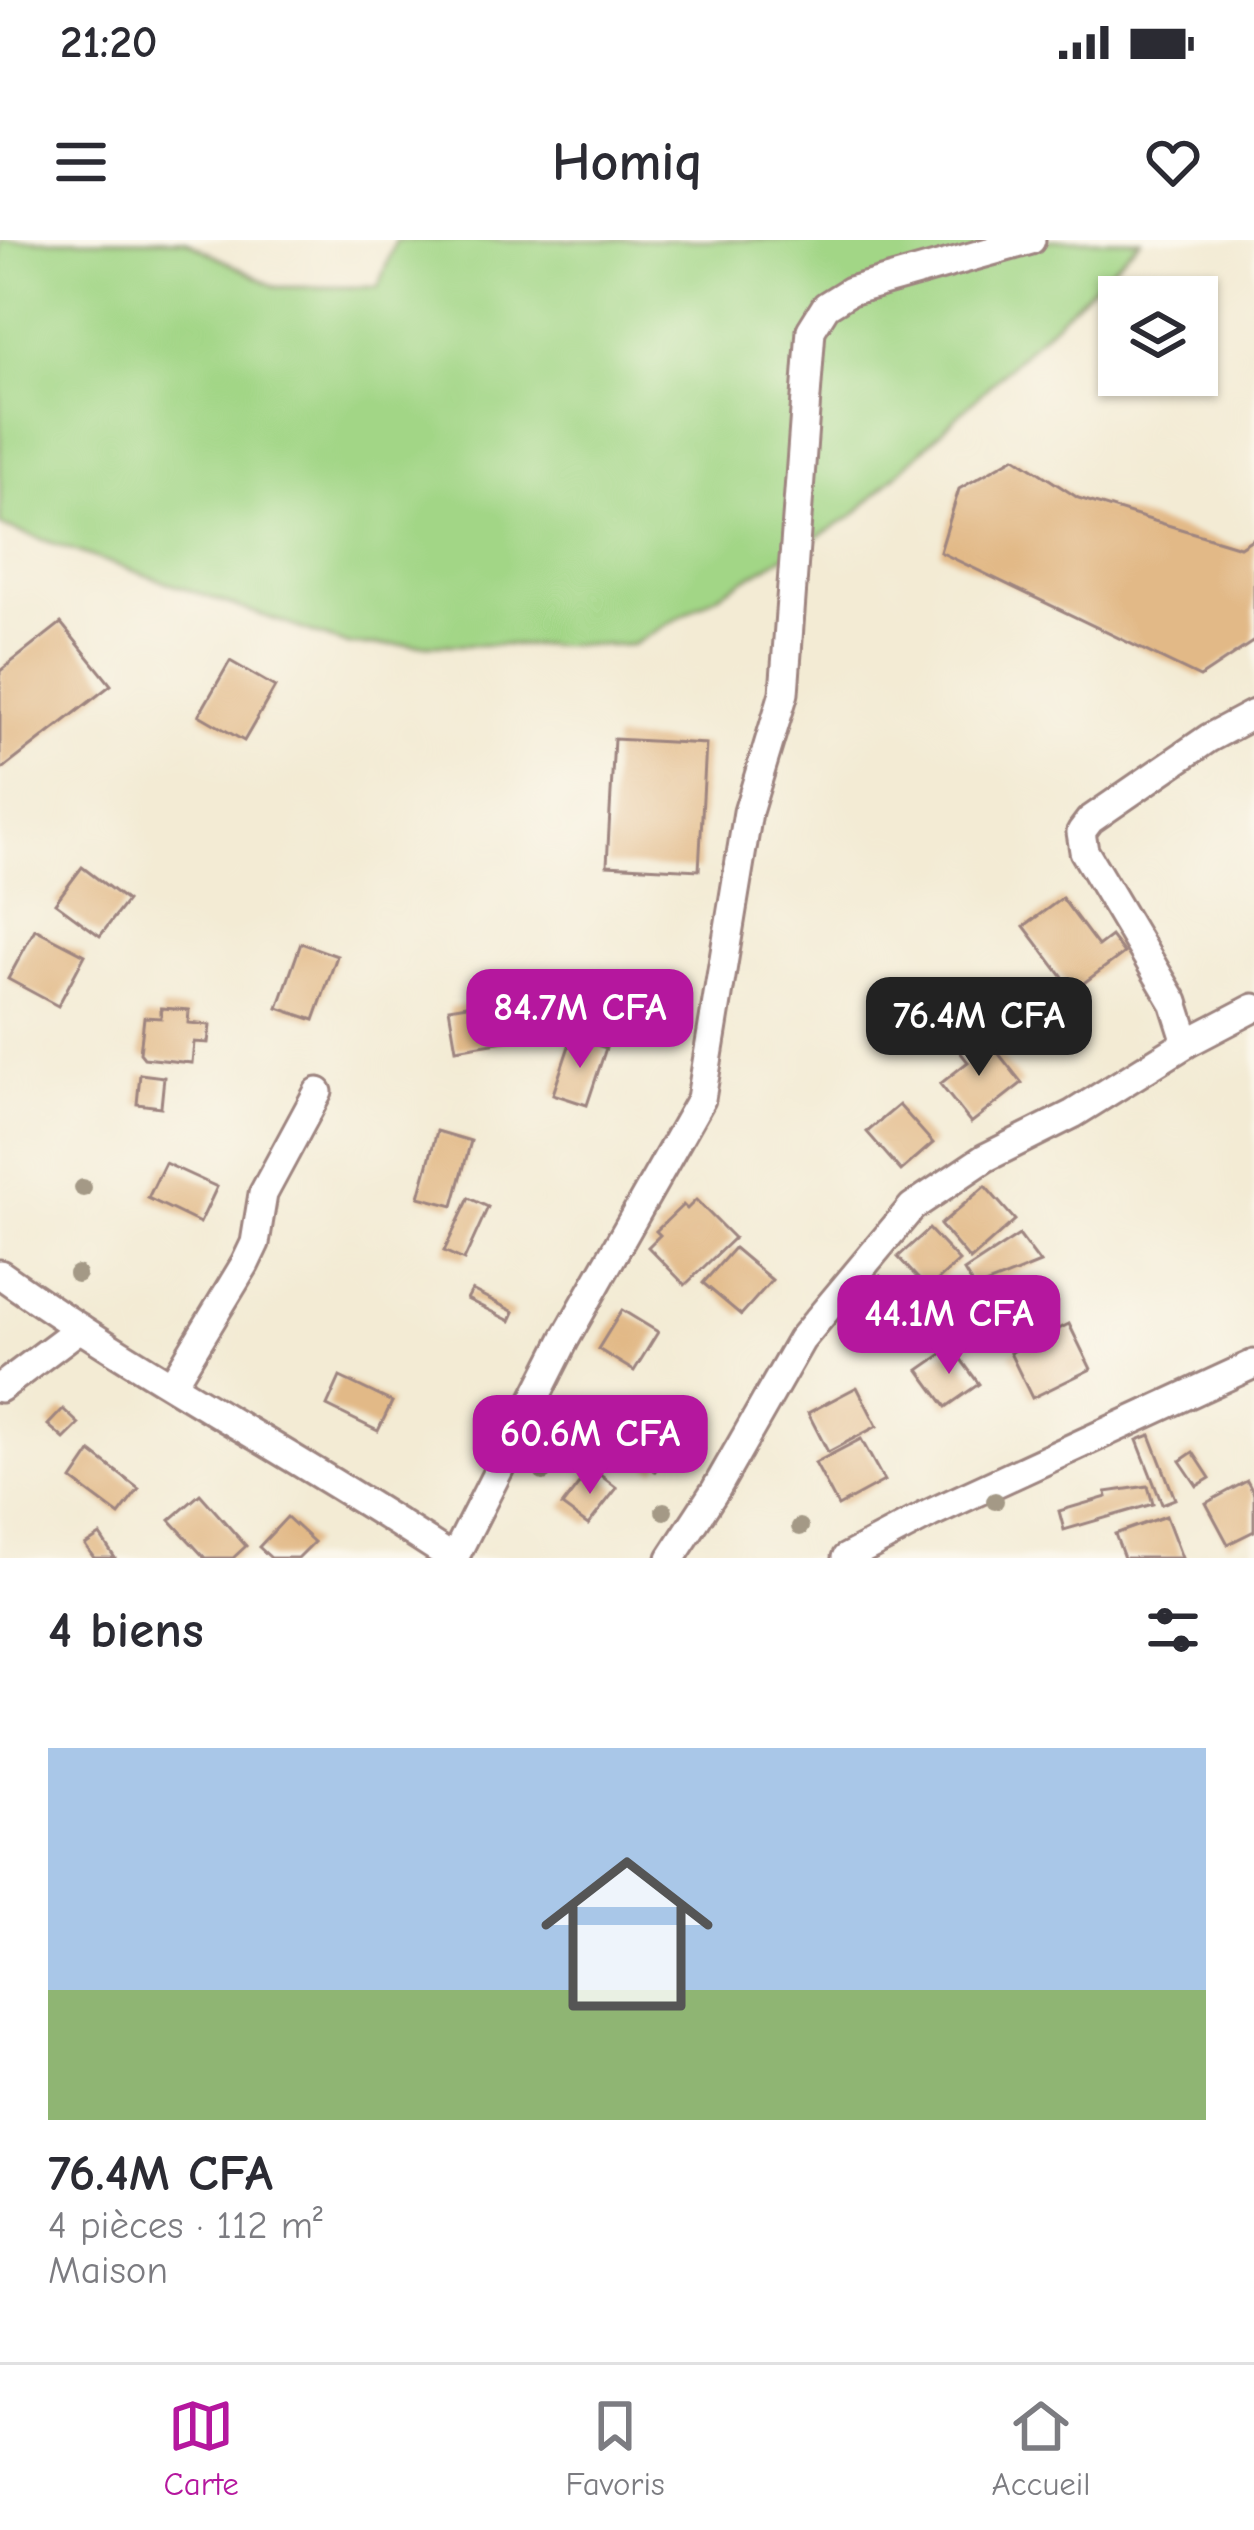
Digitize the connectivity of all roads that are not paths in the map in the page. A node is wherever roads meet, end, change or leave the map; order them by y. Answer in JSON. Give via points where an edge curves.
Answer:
{"nodes":[{"id":1,"x":1031,"y":240,"type":"edge"},
{"id":2,"x":1254,"y":714,"type":"edge"},
{"id":3,"x":1254,"y":1008,"type":"edge"},
{"id":4,"x":1187,"y":1043,"type":"junction"},
{"id":5,"x":318,"y":1092,"type":"dead end"},
{"id":6,"x":0,"y":1274,"type":"edge"},
{"id":7,"x":80,"y":1328,"type":"junction"},
{"id":8,"x":1254,"y":1364,"type":"edge"},
{"id":9,"x":173,"y":1383,"type":"junction"},
{"id":10,"x":0,"y":1388,"type":"edge"},
{"id":11,"x":453,"y":1558,"type":"edge"},
{"id":12,"x":670,"y":1558,"type":"edge"},
{"id":13,"x":846,"y":1558,"type":"edge"}],
"edges":[{"from":1,"to":11,"type":"street","via":[[850,291],[826,307],[812,330],[784,693],[748,812],[700,1099]]},
{"from":2,"to":4,"type":"street","via":[[1208,738],[1081,832],[1084,851],[1174,1002]]},
{"from":3,"to":4,"type":"street"},
{"from":4,"to":12,"type":"street","via":[[912,1208],[800,1340]]},
{"from":5,"to":9,"type":"street","via":[[263,1195],[255,1244]]},
{"from":6,"to":7,"type":"street"},
{"from":7,"to":9,"type":"street"},
{"from":7,"to":10,"type":"street"},
{"from":8,"to":13,"type":"street"},
{"from":9,"to":11,"type":"street"}]}
